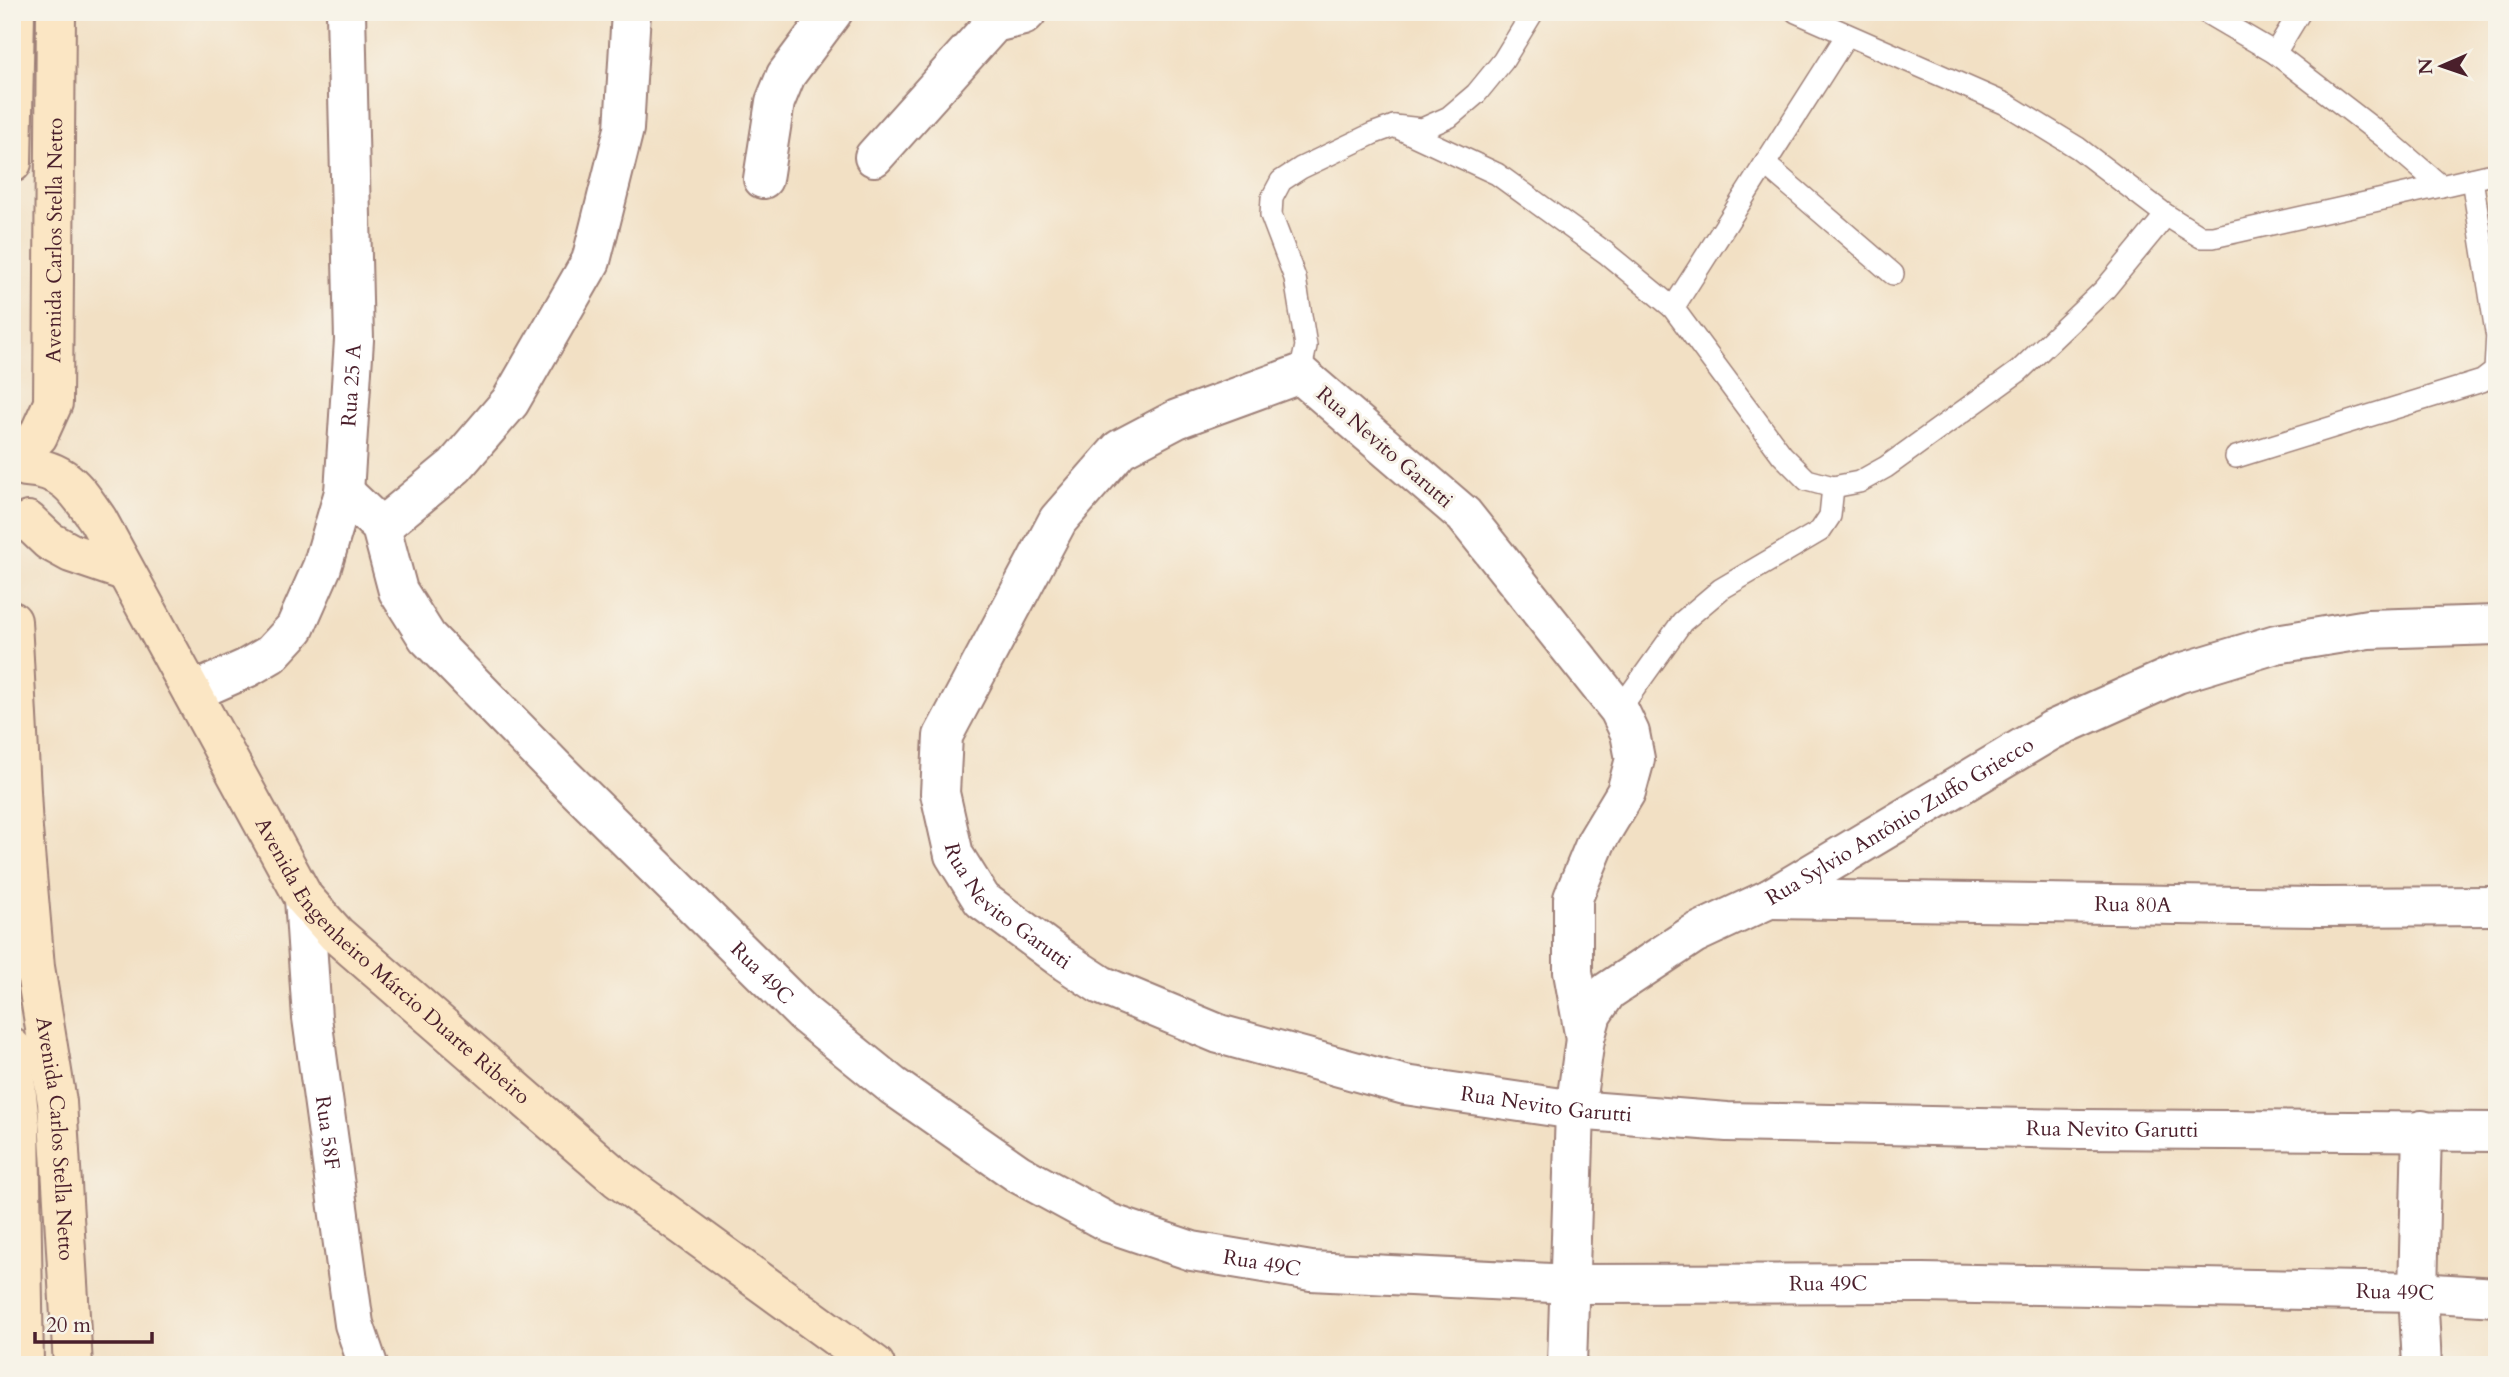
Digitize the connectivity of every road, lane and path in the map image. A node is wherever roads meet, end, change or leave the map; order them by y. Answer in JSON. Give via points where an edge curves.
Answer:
{"nodes":[{"id":1,"x":15,"y":12,"type":"edge"},
{"id":2,"x":56,"y":12,"type":"edge"},
{"id":3,"x":346,"y":12,"type":"edge"},
{"id":4,"x":631,"y":12,"type":"edge"},
{"id":5,"x":833,"y":12,"type":"edge"},
{"id":6,"x":1533,"y":12,"type":"edge"},
{"id":7,"x":1796,"y":12,"type":"edge"},
{"id":8,"x":2205,"y":12,"type":"edge"},
{"id":9,"x":2300,"y":12,"type":"edge"},
{"id":10,"x":998,"y":16,"type":"edge"},
{"id":11,"x":1847,"y":35,"type":"junction"},
{"id":12,"x":2275,"y":53,"type":"junction"},
{"id":13,"x":1394,"y":126,"type":"junction"},
{"id":14,"x":874,"y":157,"type":"dead end"},
{"id":15,"x":12,"y":163,"type":"edge"},
{"id":16,"x":1765,"y":164,"type":"junction"},
{"id":17,"x":2497,"y":173,"type":"edge"},
{"id":18,"x":763,"y":179,"type":"dead end"},
{"id":19,"x":2472,"y":179,"type":"junction"},
{"id":20,"x":2441,"y":186,"type":"junction"},
{"id":21,"x":2166,"y":215,"type":"junction"},
{"id":22,"x":1893,"y":274,"type":"dead end"},
{"id":23,"x":1672,"y":308,"type":"junction"},
{"id":24,"x":2496,"y":332,"type":"edge"},
{"id":25,"x":1300,"y":374,"type":"junction"},
{"id":26,"x":2236,"y":457,"type":"dead end"},
{"id":27,"x":19,"y":459,"type":"edge"},
{"id":28,"x":1833,"y":487,"type":"junction"},
{"id":29,"x":344,"y":492,"type":"junction"},
{"id":30,"x":381,"y":527,"type":"junction"},
{"id":31,"x":20,"y":529,"type":"edge"},
{"id":32,"x":124,"y":570,"type":"junction"},
{"id":33,"x":12,"y":621,"type":"edge"},
{"id":34,"x":2497,"y":625,"type":"edge"},
{"id":35,"x":193,"y":692,"type":"junction"},
{"id":36,"x":1619,"y":710,"type":"junction"},
{"id":37,"x":304,"y":898,"type":"junction"},
{"id":38,"x":1769,"y":899,"type":"junction"},
{"id":39,"x":2497,"y":906,"type":"edge"},
{"id":40,"x":1585,"y":1039,"type":"junction"},
{"id":41,"x":12,"y":1048,"type":"edge"},
{"id":42,"x":1575,"y":1110,"type":"junction"},
{"id":43,"x":2422,"y":1130,"type":"junction"},
{"id":44,"x":2497,"y":1132,"type":"edge"},
{"id":45,"x":1571,"y":1284,"type":"junction"},
{"id":46,"x":2418,"y":1292,"type":"junction"},
{"id":47,"x":2497,"y":1297,"type":"edge"},
{"id":48,"x":24,"y":1365,"type":"edge"},
{"id":49,"x":73,"y":1365,"type":"edge"},
{"id":50,"x":368,"y":1365,"type":"edge"},
{"id":51,"x":875,"y":1365,"type":"edge"},
{"id":52,"x":1567,"y":1365,"type":"edge"},
{"id":53,"x":2422,"y":1365,"type":"edge"}],
"edges":[{"from":1,"to":15,"type":"street"},
{"from":2,"to":27,"type":"street","name":"Avenida Carlos Stella Netto","via":[[52,403],[37,436]]},
{"from":3,"to":29,"type":"street","name":"Rua 25 A","via":[[354,340]]},
{"from":4,"to":30,"type":"street","via":[[624,129],[591,261],[510,402],[455,466]]},
{"from":5,"to":18,"type":"street","via":[[782,84]]},
{"from":6,"to":13,"type":"lane","via":[[1503,61],[1449,117],[1422,129]]},
{"from":7,"to":11,"type":"lane"},
{"from":8,"to":12,"type":"lane"},
{"from":9,"to":12,"type":"lane"},
{"from":10,"to":14,"type":"street"},
{"from":11,"to":16,"type":"lane"},
{"from":11,"to":21,"type":"lane","via":[[2006,104],[2078,148]]},
{"from":12,"to":20,"type":"lane"},
{"from":13,"to":23,"type":"lane","via":[[1497,174],[1606,253]]},
{"from":13,"to":25,"type":"lane","via":[[1301,168],[1281,181],[1272,198],[1270,215],[1295,278],[1306,346]]},
{"from":16,"to":22,"type":"lane"},
{"from":16,"to":23,"type":"lane"},
{"from":17,"to":19,"type":"lane"},
{"from":19,"to":20,"type":"lane"},
{"from":19,"to":24,"type":"lane"},
{"from":20,"to":21,"type":"lane","via":[[2213,237],[2202,237]]},
{"from":21,"to":28,"type":"lane","via":[[2105,289],[2019,371],[1886,467],[1858,482]]},
{"from":23,"to":28,"type":"lane","via":[[1782,455],[1807,480]]},
{"from":24,"to":26,"type":"lane","via":[[2495,372],[2482,381]]},
{"from":25,"to":36,"type":"street","name":"Rua Nevito Garutti","via":[[1464,515]]},
{"from":25,"to":42,"type":"street","name":"Rua Nevito Garutti","via":[[1177,419],[1120,449],[1058,520],[943,736],[940,793],[954,855],[982,900],[1066,962],[1101,985],[1219,1034],[1405,1085]]},
{"from":27,"to":31,"type":"street","via":[[34,493]]},
{"from":27,"to":32,"type":"street","name":"Avenida Engenheiro Márcio Duarte Ribeiro","via":[[67,479],[98,520]]},
{"from":28,"to":36,"type":"lane","via":[[1830,516],[1820,531],[1721,589],[1682,622]]},
{"from":29,"to":30,"type":"street"},
{"from":29,"to":35,"type":"street","name":"Rua 25 A","via":[[322,567],[295,628],[271,654]]},
{"from":30,"to":45,"type":"street","name":"Rua 49C","via":[[398,591],[427,637],[555,768],[804,1014],[892,1086],[1019,1174],[1109,1223],[1192,1251],[1311,1271]]},
{"from":31,"to":32,"type":"street","via":[[71,553]]},
{"from":32,"to":35,"type":"street","name":"Avenida Engenheiro Márcio Duarte Ribeiro"},
{"from":33,"to":49,"type":"street","name":"Avenida Carlos Stella Netto","via":[[23,829],[35,967],[57,1102]]},
{"from":34,"to":38,"type":"street","name":"Rua Sylvio Antônio Zuffo Griecco","via":[[2368,629],[2276,644],[2177,674],[2052,730]]},
{"from":35,"to":37,"type":"street","name":"Avenida Engenheiro Márcio Duarte Ribeiro"},
{"from":36,"to":40,"type":"street","name":"Rua Nevito Garutti","via":[[1630,733],[1634,759],[1626,792],[1596,842],[1573,898],[1573,972]]},
{"from":37,"to":50,"type":"street","name":"Rua 58F","via":[[312,1018],[352,1311]]},
{"from":37,"to":51,"type":"street","name":"Avenida Engenheiro Márcio Duarte Ribeiro","via":[[337,934],[617,1178]]},
{"from":38,"to":39,"type":"street","name":"Rua 80A","via":[[2320,908]]},
{"from":38,"to":40,"type":"street","name":"Rua Sylvio Antônio Zuffo Griecco","via":[[1694,934],[1608,991],[1592,1014]]},
{"from":40,"to":42,"type":"street","name":"Rua Sylvio Antônio Zuffo Griecco"},
{"from":41,"to":48,"type":"street","via":[[20,1124]]},
{"from":42,"to":43,"type":"street","name":"Rua Nevito Garutti","via":[[1755,1122]]},
{"from":42,"to":45,"type":"street","name":"Rua Sylvio Antônio Zuffo Griecco"},
{"from":43,"to":44,"type":"street","name":"Rua Nevito Garutti"},
{"from":43,"to":46,"type":"street"},
{"from":45,"to":46,"type":"street","name":"Rua 49C","via":[[1923,1283]]},
{"from":45,"to":52,"type":"street","name":"Rua Sylvio Antônio Zuffo Griecco"},
{"from":46,"to":47,"type":"street","name":"Rua 49C"},
{"from":46,"to":53,"type":"street"}]}
